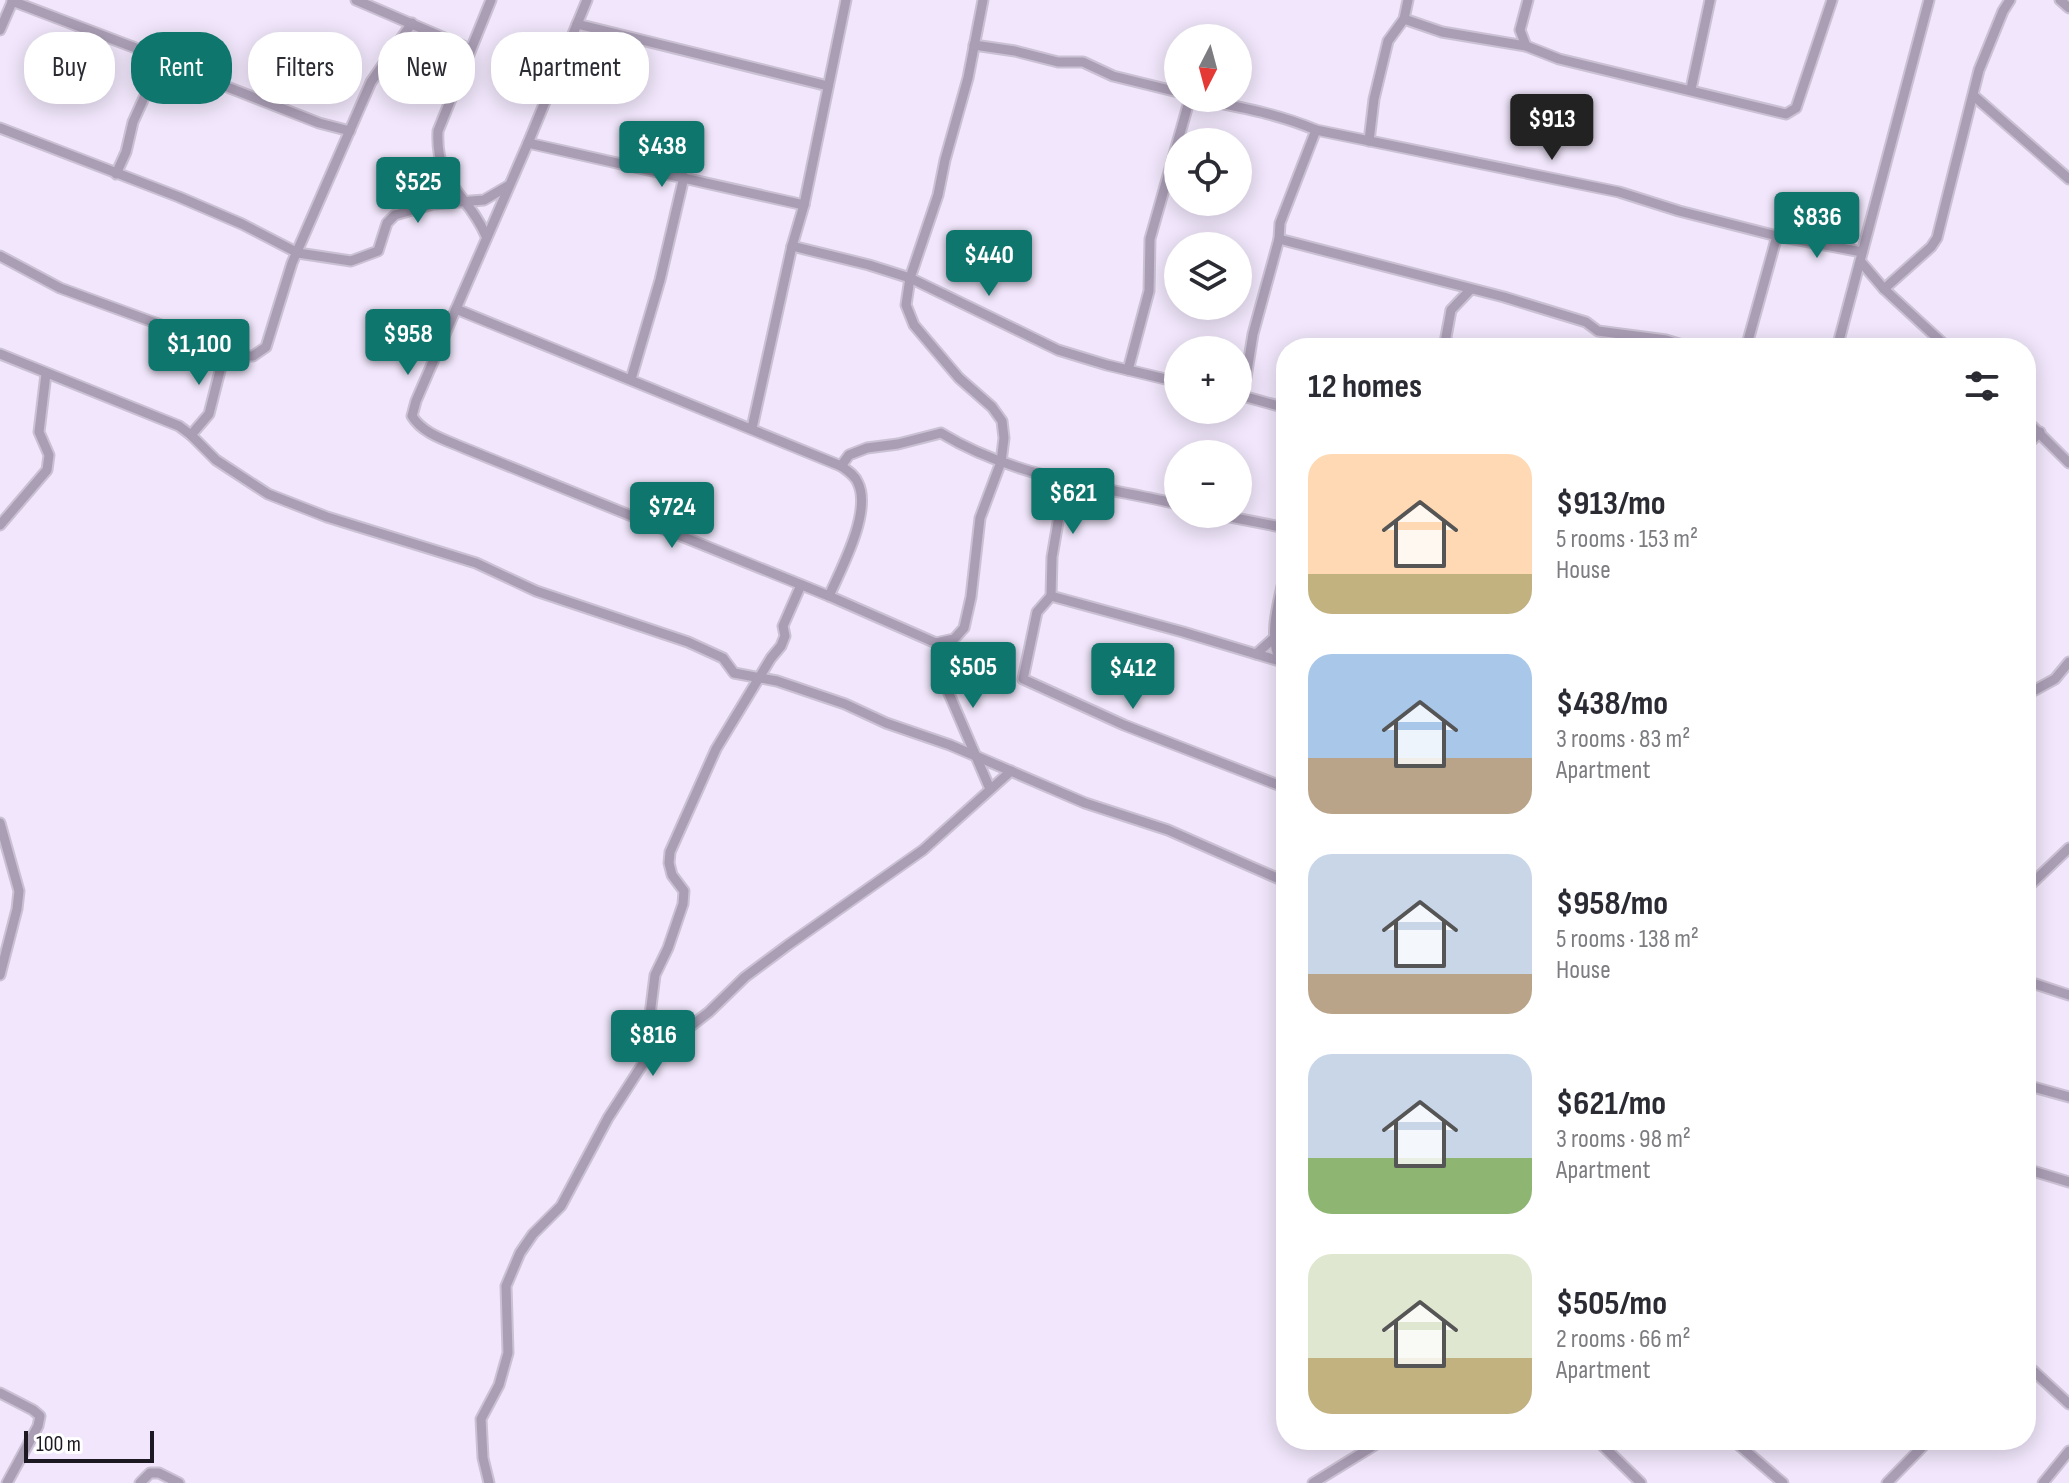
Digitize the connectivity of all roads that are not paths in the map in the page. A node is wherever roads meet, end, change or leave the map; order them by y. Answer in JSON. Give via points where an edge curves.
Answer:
{"nodes":[{"id":1,"x":12,"y":0,"type":"edge"},
{"id":2,"x":356,"y":0,"type":"edge"},
{"id":3,"x":491,"y":0,"type":"edge"},
{"id":4,"x":587,"y":0,"type":"edge"},
{"id":5,"x":846,"y":0,"type":"edge"},
{"id":6,"x":983,"y":0,"type":"edge"},
{"id":7,"x":1408,"y":0,"type":"edge"},
{"id":8,"x":1528,"y":0,"type":"edge"},
{"id":9,"x":1710,"y":0,"type":"edge"},
{"id":10,"x":1832,"y":0,"type":"edge"},
{"id":11,"x":1929,"y":0,"type":"edge"},
{"id":12,"x":2010,"y":0,"type":"edge"},
{"id":13,"x":2060,"y":0,"type":"edge"},
{"id":14,"x":2069,"y":8,"type":"edge"},
{"id":15,"x":1404,"y":19,"type":"junction"},
{"id":16,"x":412,"y":23,"type":"junction"},
{"id":17,"x":577,"y":24,"type":"junction"},
{"id":18,"x":0,"y":30,"type":"edge"},
{"id":19,"x":432,"y":32,"type":"edge"},
{"id":20,"x":475,"y":37,"type":"edge"},
{"id":21,"x":974,"y":45,"type":"junction"},
{"id":22,"x":131,"y":46,"type":"edge"},
{"id":23,"x":1526,"y":46,"type":"junction"},
{"id":24,"x":828,"y":86,"type":"junction"},
{"id":25,"x":232,"y":89,"type":"edge"},
{"id":26,"x":1164,"y":89,"type":"edge"},
{"id":27,"x":1691,"y":89,"type":"junction"},
{"id":28,"x":1974,"y":96,"type":"junction"},
{"id":29,"x":141,"y":104,"type":"edge"},
{"id":30,"x":449,"y":104,"type":"edge"},
{"id":31,"x":1252,"y":108,"type":"edge"},
{"id":32,"x":1188,"y":112,"type":"edge"},
{"id":33,"x":0,"y":128,"type":"edge"},
{"id":34,"x":1316,"y":130,"type":"junction"},
{"id":35,"x":350,"y":131,"type":"junction"},
{"id":36,"x":1369,"y":141,"type":"junction"},
{"id":37,"x":528,"y":143,"type":"junction"},
{"id":38,"x":116,"y":174,"type":"junction"},
{"id":39,"x":684,"y":177,"type":"junction"},
{"id":40,"x":2069,"y":179,"type":"edge"},
{"id":41,"x":508,"y":186,"type":"junction"},
{"id":42,"x":466,"y":203,"type":"junction"},
{"id":43,"x":804,"y":205,"type":"junction"},
{"id":44,"x":304,"y":234,"type":"junction"},
{"id":45,"x":486,"y":236,"type":"junction"},
{"id":46,"x":1777,"y":236,"type":"junction"},
{"id":47,"x":1279,"y":239,"type":"junction"},
{"id":48,"x":282,"y":244,"type":"junction"},
{"id":49,"x":792,"y":246,"type":"junction"},
{"id":50,"x":298,"y":253,"type":"junction"},
{"id":51,"x":0,"y":256,"type":"edge"},
{"id":52,"x":1861,"y":257,"type":"junction"},
{"id":53,"x":910,"y":278,"type":"junction"},
{"id":54,"x":1884,"y":289,"type":"junction"},
{"id":55,"x":1470,"y":290,"type":"junction"},
{"id":56,"x":456,"y":309,"type":"junction"},
{"id":57,"x":1446,"y":338,"type":"edge"},
{"id":58,"x":1651,"y":338,"type":"edge"},
{"id":59,"x":1749,"y":338,"type":"edge"},
{"id":60,"x":1840,"y":338,"type":"edge"},
{"id":61,"x":1937,"y":338,"type":"edge"},
{"id":62,"x":1252,"y":339,"type":"edge"},
{"id":63,"x":225,"y":351,"type":"junction"},
{"id":64,"x":0,"y":354,"type":"edge"},
{"id":65,"x":1128,"y":370,"type":"junction"},
{"id":66,"x":46,"y":374,"type":"junction"},
{"id":67,"x":631,"y":379,"type":"junction"},
{"id":68,"x":1164,"y":379,"type":"edge"},
{"id":69,"x":1252,"y":399,"type":"edge"},
{"id":70,"x":1276,"y":405,"type":"edge"},
{"id":71,"x":752,"y":428,"type":"junction"},
{"id":72,"x":2036,"y":429,"type":"edge"},
{"id":73,"x":2040,"y":432,"type":"junction"},
{"id":74,"x":191,"y":435,"type":"junction"},
{"id":75,"x":2036,"y":436,"type":"edge"},
{"id":76,"x":1001,"y":462,"type":"junction"},
{"id":77,"x":2069,"y":463,"type":"edge"},
{"id":78,"x":841,"y":466,"type":"junction"},
{"id":79,"x":1062,"y":482,"type":"junction"},
{"id":80,"x":1164,"y":501,"type":"edge"},
{"id":81,"x":1252,"y":521,"type":"edge"},
{"id":82,"x":0,"y":525,"type":"edge"},
{"id":83,"x":1276,"y":526,"type":"edge"},
{"id":84,"x":801,"y":585,"type":"junction"},
{"id":85,"x":829,"y":596,"type":"junction"},
{"id":86,"x":1051,"y":596,"type":"junction"},
{"id":87,"x":1276,"y":626,"type":"edge"},
{"id":88,"x":1274,"y":638,"type":"junction"},
{"id":89,"x":954,"y":639,"type":"junction"},
{"id":90,"x":936,"y":643,"type":"junction"},
{"id":91,"x":1276,"y":652,"type":"edge"},
{"id":92,"x":1256,"y":654,"type":"junction"},
{"id":93,"x":947,"y":660,"type":"junction"},
{"id":94,"x":1276,"y":660,"type":"edge"},
{"id":95,"x":2069,"y":662,"type":"edge"},
{"id":96,"x":759,"y":677,"type":"junction"},
{"id":97,"x":2036,"y":689,"type":"edge"},
{"id":98,"x":979,"y":759,"type":"junction"},
{"id":99,"x":1011,"y":771,"type":"junction"},
{"id":100,"x":1276,"y":784,"type":"edge"},
{"id":101,"x":990,"y":789,"type":"junction"},
{"id":102,"x":0,"y":823,"type":"edge"},
{"id":103,"x":2069,"y":848,"type":"edge"},
{"id":104,"x":1276,"y":878,"type":"edge"},
{"id":105,"x":2036,"y":879,"type":"edge"},
{"id":106,"x":0,"y":975,"type":"edge"},
{"id":107,"x":2036,"y":984,"type":"edge"},
{"id":108,"x":2069,"y":995,"type":"edge"},
{"id":109,"x":644,"y":1062,"type":"junction"},
{"id":110,"x":2036,"y":1088,"type":"edge"},
{"id":111,"x":2069,"y":1097,"type":"edge"},
{"id":112,"x":2036,"y":1172,"type":"edge"},
{"id":113,"x":2069,"y":1182,"type":"edge"},
{"id":114,"x":2036,"y":1373,"type":"edge"},
{"id":115,"x":0,"y":1393,"type":"edge"},
{"id":116,"x":2069,"y":1404,"type":"edge"},
{"id":117,"x":1367,"y":1450,"type":"edge"},
{"id":118,"x":1607,"y":1450,"type":"edge"},
{"id":119,"x":1745,"y":1450,"type":"edge"},
{"id":120,"x":1919,"y":1450,"type":"edge"},
{"id":121,"x":2069,"y":1451,"type":"edge"},
{"id":122,"x":7,"y":1483,"type":"edge"},
{"id":123,"x":140,"y":1483,"type":"edge"},
{"id":124,"x":179,"y":1483,"type":"edge"},
{"id":125,"x":489,"y":1483,"type":"edge"},
{"id":126,"x":1313,"y":1483,"type":"edge"},
{"id":127,"x":1641,"y":1483,"type":"edge"},
{"id":128,"x":1783,"y":1483,"type":"edge"},
{"id":129,"x":1887,"y":1483,"type":"edge"},
{"id":130,"x":2043,"y":1483,"type":"edge"}],
"edges":[{"from":1,"to":18,"type":"street"},
{"from":1,"to":22,"type":"street"},
{"from":2,"to":16,"type":"street"},
{"from":3,"to":20,"type":"street"},
{"from":4,"to":17,"type":"street"},
{"from":5,"to":24,"type":"street"},
{"from":6,"to":21,"type":"street"},
{"from":7,"to":15,"type":"street"},
{"from":8,"to":23,"type":"street","via":[[1520,30]]},
{"from":9,"to":27,"type":"street"},
{"from":10,"to":27,"type":"street","via":[[1796,108],[1779,114]]},
{"from":11,"to":52,"type":"street"},
{"from":12,"to":28,"type":"street","via":[[1988,46]]},
{"from":13,"to":14,"type":"street"},
{"from":15,"to":23,"type":"street","via":[[1442,32]]},
{"from":15,"to":36,"type":"street","via":[[1388,41]]},
{"from":16,"to":19,"type":"street"},
{"from":16,"to":35,"type":"street","via":[[376,73]]},
{"from":17,"to":24,"type":"street"},
{"from":17,"to":37,"type":"street"},
{"from":21,"to":26,"type":"street","via":[[1083,62]]},
{"from":21,"to":53,"type":"street","via":[[938,195]]},
{"from":23,"to":27,"type":"street","via":[[1559,59]]},
{"from":24,"to":43,"type":"street"},
{"from":25,"to":35,"type":"street"},
{"from":28,"to":40,"type":"street"},
{"from":28,"to":54,"type":"street","via":[[1937,238]]},
{"from":29,"to":38,"type":"street"},
{"from":30,"to":42,"type":"street","via":[[437,149],[444,173]]},
{"from":31,"to":34,"type":"street"},
{"from":32,"to":65,"type":"street","via":[[1150,239],[1149,291]]},
{"from":33,"to":38,"type":"street"},
{"from":34,"to":36,"type":"street"},
{"from":34,"to":47,"type":"street","via":[[1280,223]]},
{"from":35,"to":44,"type":"street"},
{"from":36,"to":46,"type":"street","via":[[1619,192]]},
{"from":37,"to":39,"type":"street"},
{"from":37,"to":41,"type":"street"},
{"from":38,"to":48,"type":"street"},
{"from":39,"to":43,"type":"street"},
{"from":39,"to":67,"type":"street"},
{"from":41,"to":42,"type":"street"},
{"from":41,"to":45,"type":"street"},
{"from":42,"to":45,"type":"street"},
{"from":42,"to":50,"type":"street","via":[[433,204],[395,215],[378,251],[359,260],[340,262]]},
{"from":43,"to":49,"type":"street"},
{"from":44,"to":48,"type":"street"},
{"from":44,"to":50,"type":"street"},
{"from":45,"to":56,"type":"street"},
{"from":46,"to":52,"type":"street"},
{"from":46,"to":59,"type":"street"},
{"from":47,"to":55,"type":"street"},
{"from":47,"to":62,"type":"street"},
{"from":48,"to":50,"type":"street"},
{"from":49,"to":53,"type":"street"},
{"from":49,"to":71,"type":"street"},
{"from":50,"to":63,"type":"street","via":[[266,347],[253,356]]},
{"from":51,"to":63,"type":"street","via":[[60,288]]},
{"from":52,"to":54,"type":"street"},
{"from":52,"to":60,"type":"street"},
{"from":53,"to":65,"type":"street","via":[[1058,350]]},
{"from":53,"to":76,"type":"street","via":[[906,305],[914,325],[1002,421]]},
{"from":54,"to":61,"type":"street"},
{"from":55,"to":57,"type":"street","via":[[1451,310]]},
{"from":55,"to":58,"type":"street","via":[[1570,316],[1598,331]]},
{"from":56,"to":67,"type":"street"},
{"from":56,"to":84,"type":"street","via":[[416,401],[412,416],[418,425]]},
{"from":63,"to":74,"type":"street","via":[[209,414]]},
{"from":64,"to":66,"type":"street"},
{"from":65,"to":68,"type":"street"},
{"from":66,"to":74,"type":"street"},
{"from":66,"to":82,"type":"street","via":[[39,432],[49,455],[47,470]]},
{"from":67,"to":71,"type":"street"},
{"from":69,"to":70,"type":"street"},
{"from":71,"to":78,"type":"street"},
{"from":72,"to":73,"type":"street"},
{"from":73,"to":75,"type":"street"},
{"from":73,"to":77,"type":"street"},
{"from":74,"to":96,"type":"street","via":[[216,460],[268,494],[476,563],[536,591],[688,642],[723,658],[734,673]]},
{"from":76,"to":78,"type":"street","via":[[941,433],[867,448],[849,455]]},
{"from":76,"to":79,"type":"street"},
{"from":76,"to":89,"type":"street","via":[[980,518],[964,628]]},
{"from":78,"to":85,"type":"street","via":[[858,481],[862,494],[859,519]]},
{"from":79,"to":80,"type":"street"},
{"from":79,"to":86,"type":"street"},
{"from":81,"to":83,"type":"street"},
{"from":84,"to":85,"type":"street"},
{"from":84,"to":96,"type":"street","via":[[783,626],[781,646]]},
{"from":85,"to":90,"type":"street"},
{"from":86,"to":92,"type":"street"},
{"from":86,"to":100,"type":"street","via":[[1037,612],[1023,679]]},
{"from":87,"to":88,"type":"street"},
{"from":88,"to":91,"type":"street"},
{"from":88,"to":92,"type":"street"},
{"from":89,"to":90,"type":"street"},
{"from":89,"to":93,"type":"street"},
{"from":90,"to":93,"type":"street"},
{"from":92,"to":94,"type":"street"},
{"from":93,"to":98,"type":"street","via":[[943,677]]},
{"from":95,"to":97,"type":"street","via":[[2055,679]]},
{"from":96,"to":98,"type":"street","via":[[845,704]]},
{"from":96,"to":109,"type":"street","via":[[716,749],[670,852],[672,875],[684,891],[683,904],[655,975]]},
{"from":98,"to":99,"type":"street"},
{"from":98,"to":101,"type":"street"},
{"from":99,"to":101,"type":"street"},
{"from":99,"to":104,"type":"street"},
{"from":101,"to":109,"type":"street","via":[[923,850],[745,977]]},
{"from":102,"to":106,"type":"street","via":[[19,891]]},
{"from":103,"to":105,"type":"street"},
{"from":107,"to":108,"type":"street"},
{"from":109,"to":125,"type":"street","via":[[561,1206],[520,1253],[506,1286],[508,1353],[481,1419]]},
{"from":110,"to":111,"type":"street"},
{"from":112,"to":113,"type":"street"},
{"from":114,"to":116,"type":"street"},
{"from":115,"to":122,"type":"street","via":[[40,1416]]},
{"from":117,"to":126,"type":"street"},
{"from":118,"to":127,"type":"street"},
{"from":119,"to":128,"type":"street"},
{"from":120,"to":129,"type":"street"},
{"from":121,"to":130,"type":"street"},
{"from":123,"to":124,"type":"street","via":[[150,1473],[159,1473]]}]}
